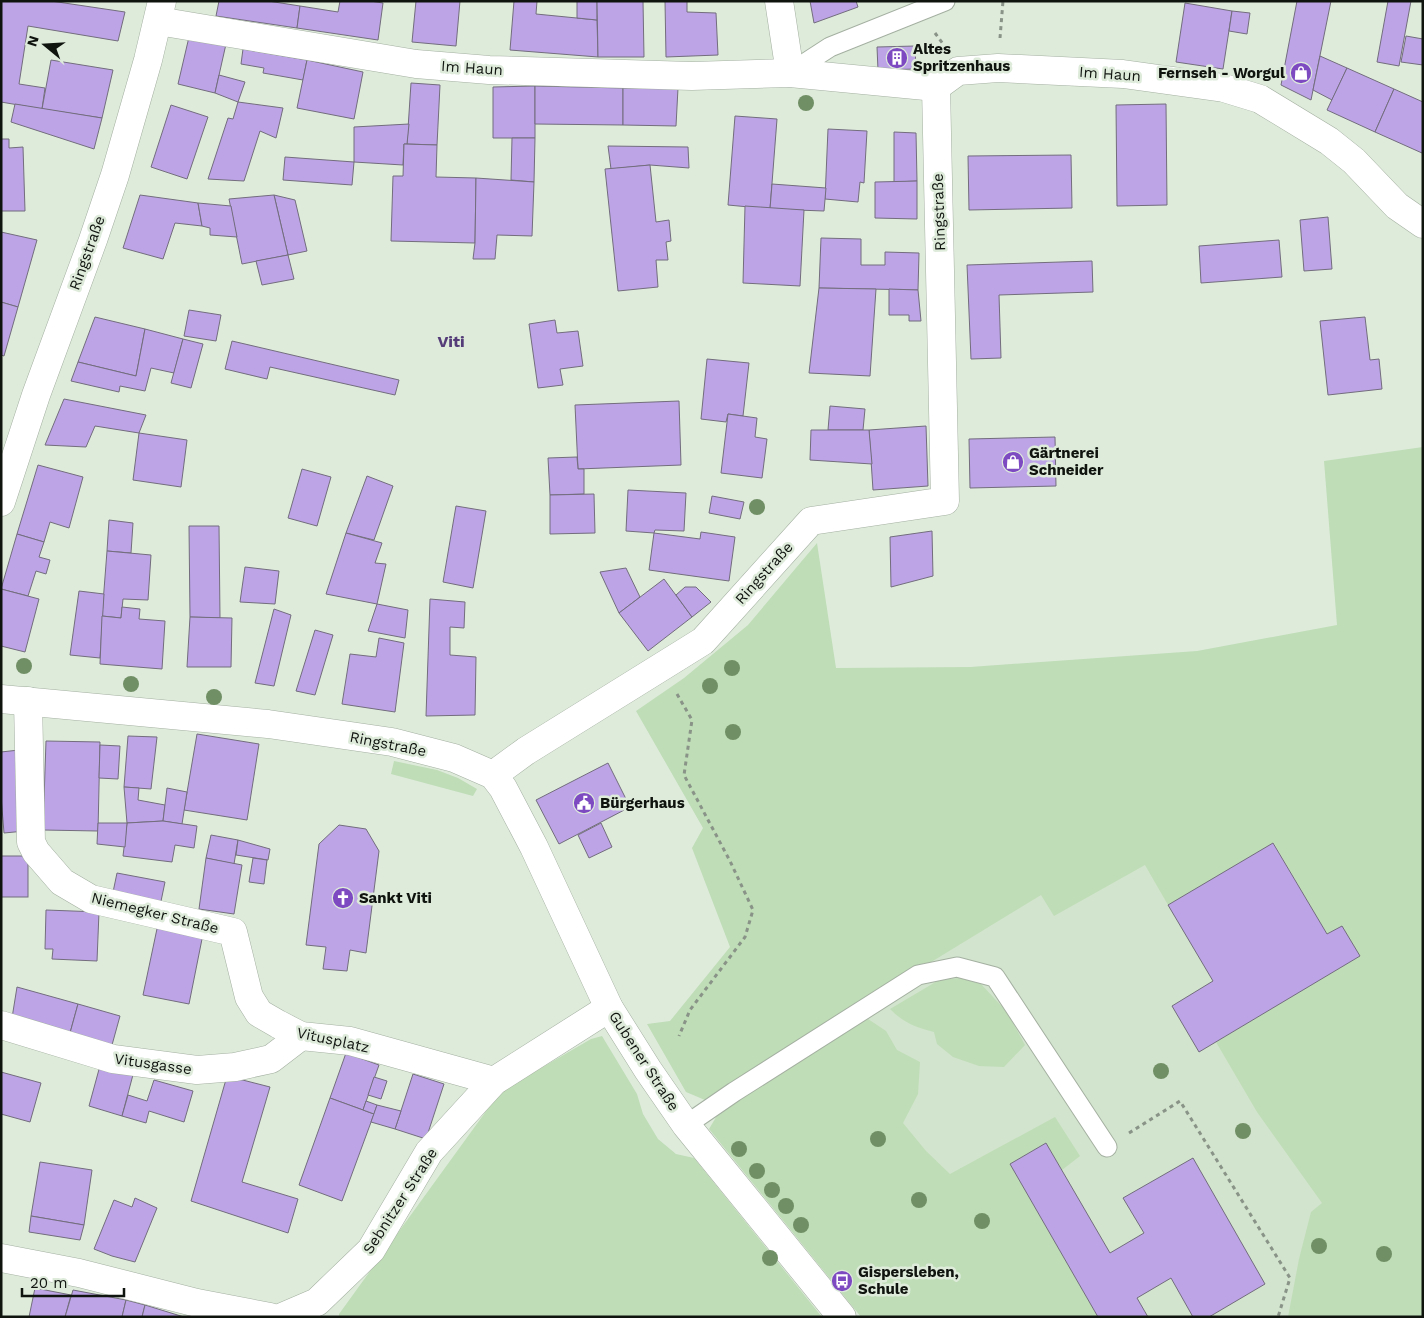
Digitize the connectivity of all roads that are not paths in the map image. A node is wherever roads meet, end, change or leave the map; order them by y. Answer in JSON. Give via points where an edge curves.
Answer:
{"nodes":[{"id":1,"x":779,"y":1,"type":"edge"},
{"id":2,"x":945,"y":1,"type":"edge"},
{"id":3,"x":160,"y":11,"type":"edge"},
{"id":4,"x":790,"y":73,"type":"junction"},
{"id":5,"x":936,"y":87,"type":"junction"},
{"id":6,"x":1423,"y":224,"type":"edge"},
{"id":7,"x":1,"y":502,"type":"edge"},
{"id":8,"x":1,"y":699,"type":"edge"},
{"id":9,"x":28,"y":701,"type":"junction"},
{"id":10,"x":493,"y":775,"type":"junction"},
{"id":11,"x":232,"y":932,"type":"joint"},
{"id":12,"x":609,"y":1008,"type":"junction"},
{"id":13,"x":1,"y":1025,"type":"edge"},
{"id":14,"x":301,"y":1036,"type":"junction"},
{"id":15,"x":494,"y":1081,"type":"junction"},
{"id":16,"x":686,"y":1125,"type":"junction"},
{"id":17,"x":1107,"y":1147,"type":"road end"},
{"id":18,"x":1,"y":1258,"type":"edge"},
{"id":19,"x":270,"y":1317,"type":"edge"},
{"id":20,"x":282,"y":1317,"type":"edge"},
{"id":21,"x":842,"y":1317,"type":"edge"}],
"edges":[{"from":1,"to":4,"type":"street"},
{"from":2,"to":4,"type":"lane","via":[[830,47]]},
{"from":3,"to":4,"type":"street","name":"Im Haun","via":[[416,64],[489,70],[692,76]]},
{"from":3,"to":7,"type":"street","name":"Ringstraße","via":[[113,180]]},
{"from":4,"to":5,"type":"street"},
{"from":5,"to":6,"type":"street","name":"Im Haun","via":[[958,71],[998,68],[1123,74],[1224,88],[1260,99],[1329,141],[1354,161],[1397,206]]},
{"from":5,"to":10,"type":"street","name":"Ringstraße","via":[[945,501],[811,521],[703,641]]},
{"from":8,"to":9,"type":"street","name":"Ringstraße"},
{"from":9,"to":10,"type":"street","name":"Ringstraße","via":[[268,724],[392,742],[454,758]]},
{"from":9,"to":11,"type":"street","name":"Niemegker Straße","via":[[31,842],[62,882],[91,899]]},
{"from":10,"to":12,"type":"street","name":"Gubener Straße","via":[[534,847]]},
{"from":11,"to":14,"type":"street","name":"Vitusplatz","via":[[248,997],[259,1013]]},
{"from":12,"to":15,"type":"street","name":"Sebnitzer Straße"},
{"from":12,"to":16,"type":"street","name":"Gubener Straße"},
{"from":13,"to":14,"type":"street","name":"Vitusgasse","via":[[114,1059],[197,1070],[235,1067],[271,1058]]},
{"from":14,"to":15,"type":"street","name":"Vitusplatz","via":[[350,1042]]},
{"from":15,"to":20,"type":"street","name":"Sebnitzer Straße","via":[[428,1152],[370,1250],[317,1302]]},
{"from":16,"to":17,"type":"lane","via":[[918,975],[957,967],[994,977]]},
{"from":16,"to":21,"type":"street","name":"Gubener Straße"},
{"from":18,"to":19,"type":"street"}]}
